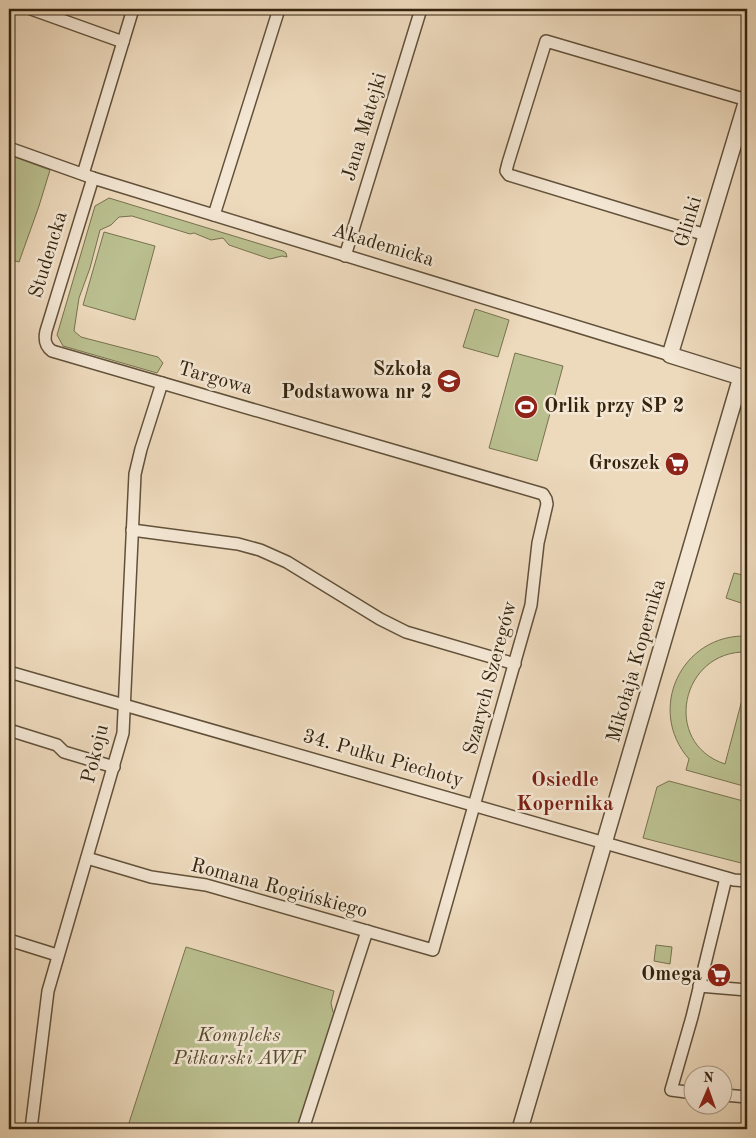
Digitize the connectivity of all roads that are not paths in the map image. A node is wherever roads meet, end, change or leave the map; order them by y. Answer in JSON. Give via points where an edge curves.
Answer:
{"nodes":[{"id":1,"x":31,"y":9,"type":"edge"},
{"id":2,"x":133,"y":9,"type":"edge"},
{"id":3,"x":278,"y":9,"type":"edge"},
{"id":4,"x":421,"y":9,"type":"edge"},
{"id":5,"x":123,"y":42,"type":"junction"},
{"id":6,"x":747,"y":100,"type":"edge"},
{"id":7,"x":9,"y":148,"type":"edge"},
{"id":8,"x":88,"y":176,"type":"junction"},
{"id":9,"x":214,"y":216,"type":"junction"},
{"id":10,"x":706,"y":235,"type":"junction"},
{"id":11,"x":345,"y":256,"type":"junction"},
{"id":12,"x":46,"y":345,"type":"joint"},
{"id":13,"x":670,"y":355,"type":"junction"},
{"id":14,"x":744,"y":378,"type":"edge"},
{"id":15,"x":162,"y":383,"type":"junction"},
{"id":16,"x":546,"y":499,"type":"joint"},
{"id":17,"x":132,"y":530,"type":"junction"},
{"id":18,"x":515,"y":664,"type":"junction"},
{"id":19,"x":9,"y":672,"type":"edge"},
{"id":20,"x":125,"y":705,"type":"junction"},
{"id":21,"x":9,"y":730,"type":"edge"},
{"id":22,"x":114,"y":767,"type":"junction"},
{"id":23,"x":474,"y":805,"type":"junction"},
{"id":24,"x":605,"y":842,"type":"junction"},
{"id":25,"x":87,"y":858,"type":"junction"},
{"id":26,"x":726,"y":878,"type":"junction"},
{"id":27,"x":747,"y":881,"type":"edge"},
{"id":28,"x":366,"y":931,"type":"junction"},
{"id":29,"x":9,"y":940,"type":"edge"},
{"id":30,"x":432,"y":950,"type":"joint"},
{"id":31,"x":58,"y":954,"type":"junction"},
{"id":32,"x":699,"y":986,"type":"junction"},
{"id":33,"x":747,"y":990,"type":"edge"},
{"id":34,"x":684,"y":1092,"type":"edge"},
{"id":35,"x":734,"y":1095,"type":"edge"},
{"id":36,"x":747,"y":1096,"type":"edge"},
{"id":37,"x":31,"y":1129,"type":"edge"},
{"id":38,"x":303,"y":1129,"type":"edge"},
{"id":39,"x":520,"y":1129,"type":"edge"}],
"edges":[{"from":1,"to":5,"type":"street"},
{"from":2,"to":5,"type":"street","name":"Studencka"},
{"from":3,"to":9,"type":"street"},
{"from":4,"to":11,"type":"street","name":"Jana Matejki"},
{"from":5,"to":8,"type":"street","name":"Studencka"},
{"from":6,"to":10,"type":"street","name":"Glinki"},
{"from":6,"to":10,"type":"street","via":[[546,41],[508,163],[506,171],[509,175]]},
{"from":7,"to":8,"type":"street","name":"Akademicka"},
{"from":8,"to":9,"type":"street","name":"Akademicka"},
{"from":8,"to":12,"type":"street","name":"Studencka","via":[[46,331]]},
{"from":9,"to":11,"type":"street","name":"Akademicka"},
{"from":10,"to":13,"type":"street","name":"Glinki"},
{"from":11,"to":13,"type":"street","name":"Akademicka"},
{"from":12,"to":15,"type":"street","name":"Targowa","via":[[59,354]]},
{"from":13,"to":14,"type":"street","name":"Akademicka"},
{"from":14,"to":24,"type":"street","name":"Mikołaja Kopernika"},
{"from":15,"to":16,"type":"street","name":"Targowa","via":[[542,494]]},
{"from":15,"to":17,"type":"street","name":"Pokoju","via":[[135,474]]},
{"from":16,"to":18,"type":"street","name":"Szarych Szeregów","via":[[531,605]]},
{"from":17,"to":18,"type":"street","via":[[238,544],[260,550],[287,562],[406,632]]},
{"from":17,"to":20,"type":"street","name":"Pokoju"},
{"from":18,"to":23,"type":"street","name":"Szarych Szeregów"},
{"from":19,"to":20,"type":"street","name":"34. Pułku Piechoty"},
{"from":20,"to":22,"type":"street","name":"Pokoju","via":[[123,732]]},
{"from":20,"to":23,"type":"street","name":"34. Pułku Piechoty"},
{"from":21,"to":22,"type":"street"},
{"from":22,"to":25,"type":"street","name":"Pokoju"},
{"from":23,"to":24,"type":"street","name":"34. Pułku Piechoty"},
{"from":23,"to":30,"type":"street","name":"Szarych Szeregów"},
{"from":24,"to":26,"type":"street","name":"34. Pułku Piechoty"},
{"from":24,"to":39,"type":"street","name":"Mikołaja Kopernika"},
{"from":25,"to":28,"type":"street","name":"Romana Rogińskiego","via":[[151,877],[206,885]]},
{"from":25,"to":31,"type":"street","name":"Pokoju"},
{"from":26,"to":27,"type":"street","name":"34. Pułku Piechoty"},
{"from":26,"to":32,"type":"street"},
{"from":28,"to":30,"type":"street","name":"Romana Rogińskiego"},
{"from":28,"to":38,"type":"street"},
{"from":29,"to":31,"type":"street"},
{"from":31,"to":37,"type":"street","name":"Pokoju","via":[[48,991]]},
{"from":32,"to":33,"type":"street"},
{"from":32,"to":34,"type":"street","via":[[671,1090]]},
{"from":35,"to":36,"type":"street"}]}
